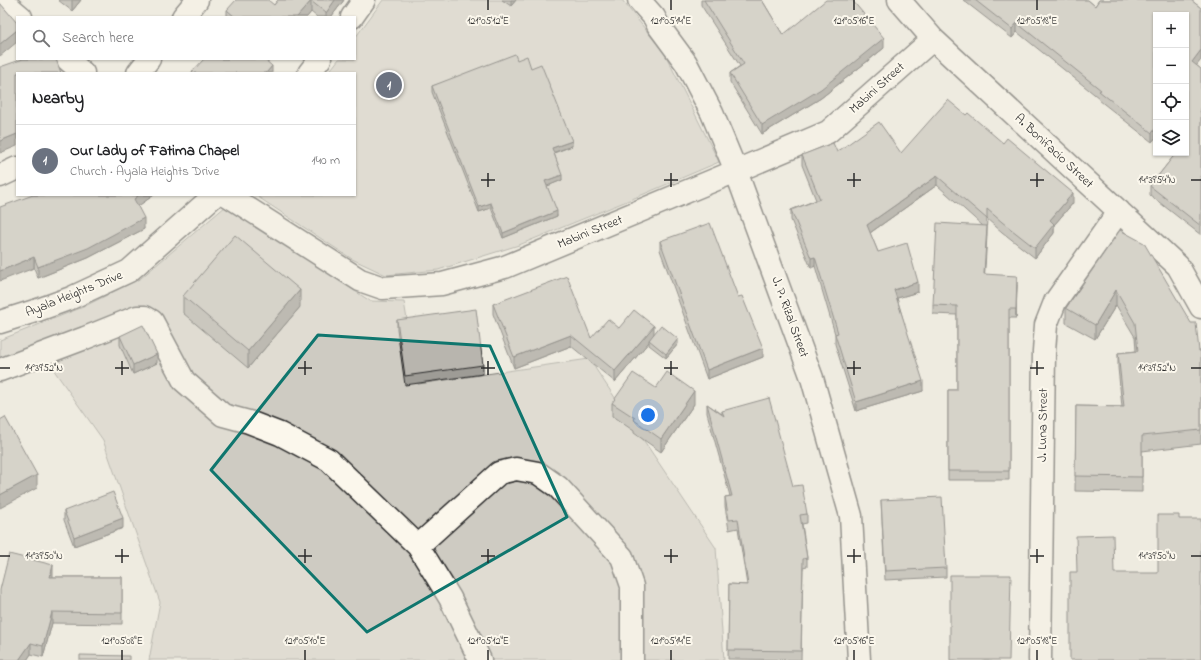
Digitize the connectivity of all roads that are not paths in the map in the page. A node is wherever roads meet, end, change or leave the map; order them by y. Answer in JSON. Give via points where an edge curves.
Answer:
{"nodes":[{"id":1,"x":2,"y":0,"type":"edge"},
{"id":2,"x":197,"y":0,"type":"edge"},
{"id":3,"x":364,"y":0,"type":"edge"},
{"id":4,"x":639,"y":0,"type":"edge"},
{"id":5,"x":898,"y":0,"type":"edge"},
{"id":6,"x":20,"y":16,"type":"edge"},
{"id":7,"x":184,"y":16,"type":"edge"},
{"id":8,"x":353,"y":16,"type":"edge"},
{"id":9,"x":933,"y":39,"type":"junction"},
{"id":10,"x":68,"y":60,"type":"edge"},
{"id":11,"x":148,"y":60,"type":"edge"},
{"id":12,"x":319,"y":60,"type":"edge"},
{"id":13,"x":82,"y":72,"type":"edge"},
{"id":14,"x":139,"y":72,"type":"edge"},
{"id":15,"x":310,"y":72,"type":"edge"},
{"id":16,"x":16,"y":168,"type":"edge"},
{"id":17,"x":736,"y":171,"type":"junction"},
{"id":18,"x":0,"y":176,"type":"edge"},
{"id":19,"x":214,"y":196,"type":"edge"},
{"id":20,"x":229,"y":196,"type":"edge"},
{"id":21,"x":1119,"y":211,"type":"junction"},
{"id":22,"x":1201,"y":307,"type":"edge"},
{"id":23,"x":0,"y":322,"type":"edge"},
{"id":24,"x":0,"y":370,"type":"edge"},
{"id":25,"x":418,"y":546,"type":"junction"},
{"id":26,"x":480,"y":660,"type":"edge"},
{"id":27,"x":632,"y":660,"type":"edge"},
{"id":28,"x":859,"y":660,"type":"edge"},
{"id":29,"x":1040,"y":660,"type":"edge"}],
"edges":[{"from":1,"to":6,"type":"street"},
{"from":2,"to":7,"type":"street"},
{"from":3,"to":8,"type":"street"},
{"from":4,"to":17,"type":"street","name":"J. P. Rizal Street","via":[[686,63],[712,113]]},
{"from":5,"to":9,"type":"street","name":"A. Bonifacio Street"},
{"from":9,"to":17,"type":"street","name":"Mabini Street","via":[[828,132]]},
{"from":9,"to":21,"type":"street","name":"A. Bonifacio Street"},
{"from":10,"to":13,"type":"street"},
{"from":11,"to":14,"type":"street"},
{"from":12,"to":15,"type":"street"},
{"from":16,"to":18,"type":"street"},
{"from":17,"to":20,"type":"street","name":"Mabini Street","via":[[505,267],[442,284],[383,288],[360,280]]},
{"from":17,"to":28,"type":"street","name":"J. P. Rizal Street","via":[[812,378],[850,516]]},
{"from":19,"to":23,"type":"street","name":"Ayala Heights Drive","via":[[129,271],[71,298]]},
{"from":21,"to":22,"type":"street","name":"A. Bonifacio Street","via":[[1178,266]]},
{"from":21,"to":29,"type":"street","name":"J. Luna Street","via":[[1055,302],[1046,325]]},
{"from":24,"to":25,"type":"street","via":[[137,317],[145,317],[152,320],[184,381],[223,414],[280,434],[329,460]]},
{"from":25,"to":26,"type":"street","via":[[450,598]]},
{"from":25,"to":27,"type":"street","via":[[499,473],[516,469],[538,473],[558,487],[622,557],[632,586]]}]}
